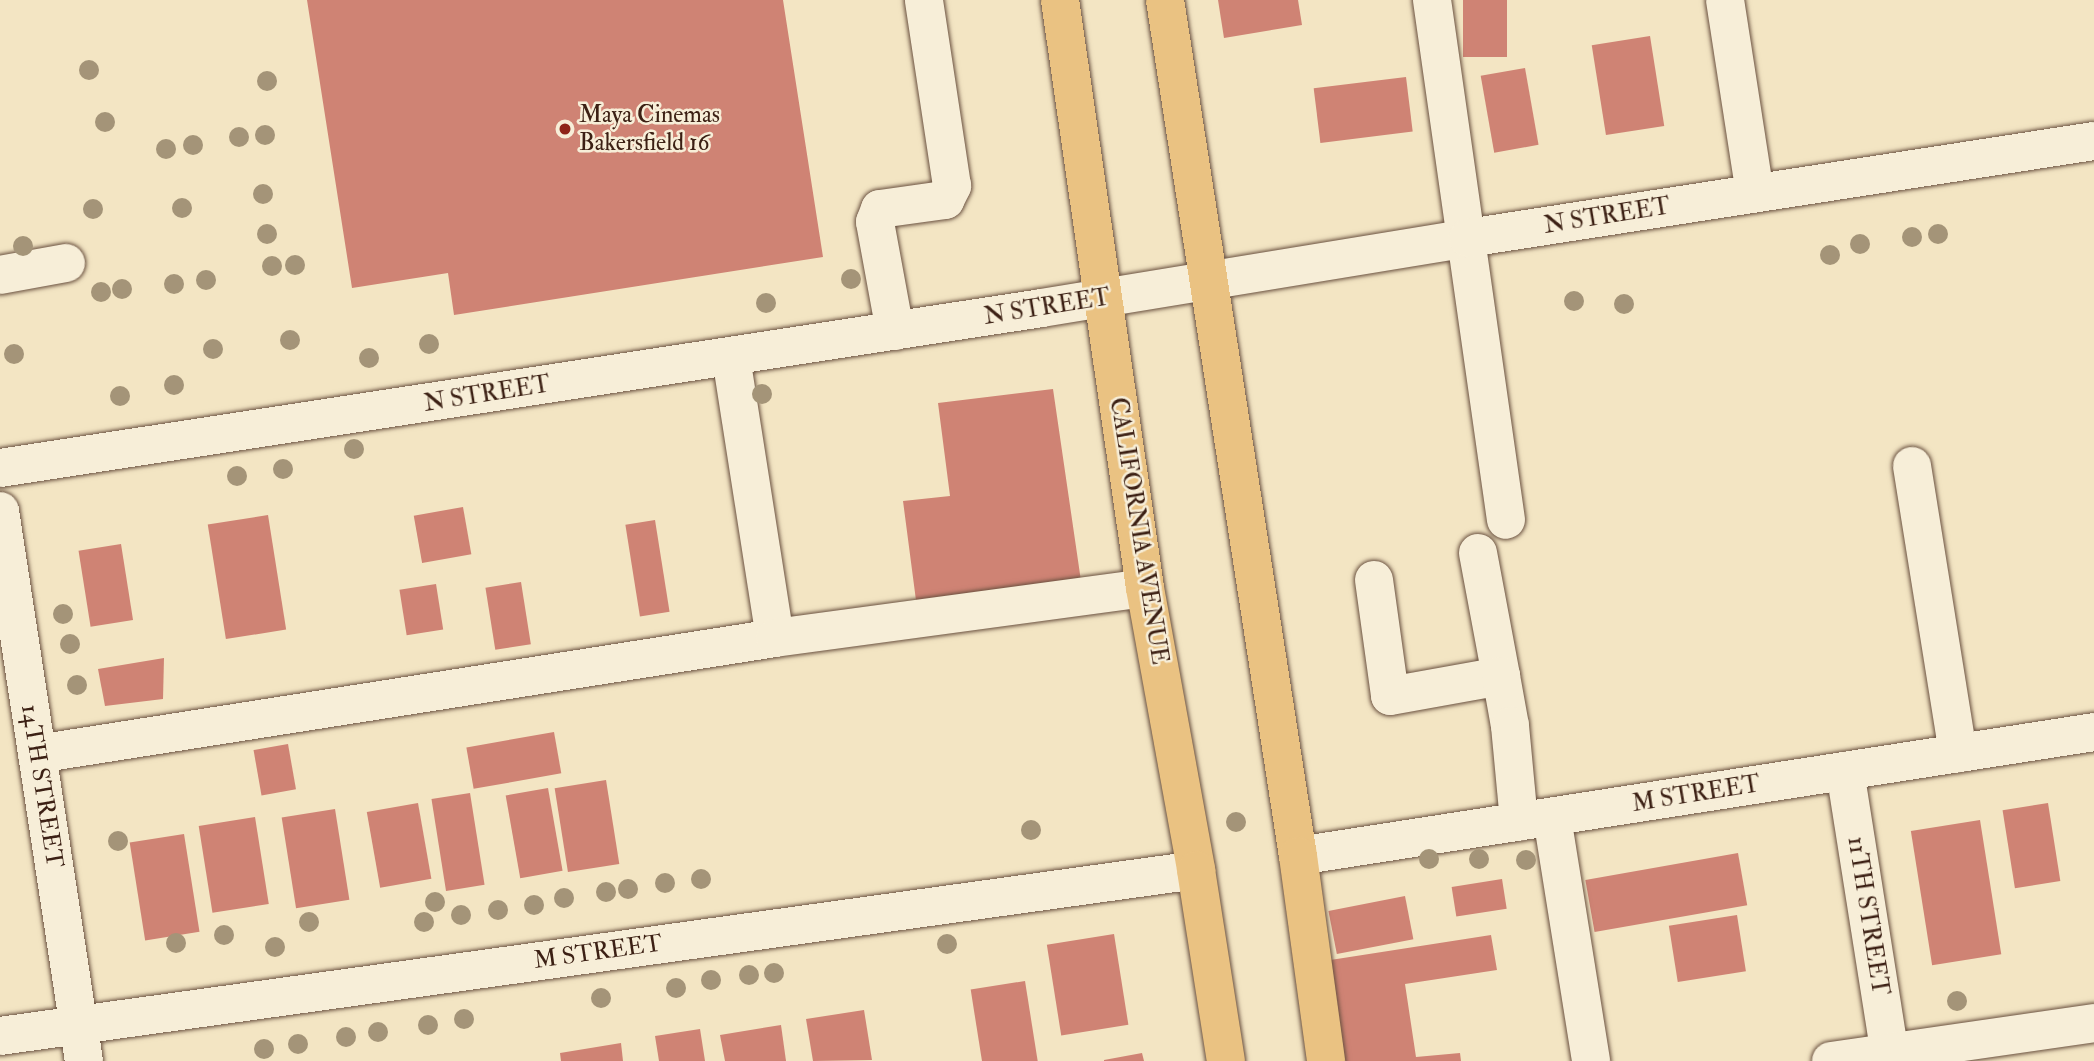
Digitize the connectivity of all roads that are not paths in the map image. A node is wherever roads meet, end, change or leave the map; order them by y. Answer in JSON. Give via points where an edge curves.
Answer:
{"nodes":[{"id":1,"x":924,"y":0,"type":"edge"},
{"id":2,"x":1060,"y":0,"type":"edge"},
{"id":3,"x":1165,"y":0,"type":"edge"},
{"id":4,"x":1432,"y":0,"type":"edge"},
{"id":5,"x":1725,"y":0,"type":"edge"},
{"id":6,"x":2094,"y":141,"type":"edge"},
{"id":7,"x":1755,"y":193,"type":"junction"},
{"id":8,"x":1468,"y":238,"type":"junction"},
{"id":9,"x":66,"y":263,"type":"dead end"},
{"id":10,"x":0,"y":275,"type":"edge"},
{"id":11,"x":1207,"y":282,"type":"junction"},
{"id":12,"x":1105,"y":297,"type":"junction"},
{"id":13,"x":895,"y":331,"type":"junction"},
{"id":14,"x":731,"y":356,"type":"junction"},
{"id":15,"x":1912,"y":466,"type":"dead end"},
{"id":16,"x":0,"y":468,"type":"edge"},
{"id":17,"x":0,"y":511,"type":"edge"},
{"id":18,"x":1506,"y":520,"type":"dead end"},
{"id":19,"x":1478,"y":553,"type":"dead end"},
{"id":20,"x":1374,"y":580,"type":"dead end"},
{"id":21,"x":1145,"y":588,"type":"junction"},
{"id":22,"x":775,"y":638,"type":"junction"},
{"id":23,"x":1501,"y":676,"type":"junction"},
{"id":24,"x":2094,"y":732,"type":"edge"},
{"id":25,"x":1958,"y":753,"type":"junction"},
{"id":26,"x":37,"y":754,"type":"junction"},
{"id":27,"x":1845,"y":771,"type":"junction"},
{"id":28,"x":1535,"y":819,"type":"junction"},
{"id":29,"x":1298,"y":856,"type":"junction"},
{"id":30,"x":1196,"y":870,"type":"junction"},
{"id":31,"x":2094,"y":1023,"type":"edge"},
{"id":32,"x":78,"y":1024,"type":"junction"},
{"id":33,"x":0,"y":1036,"type":"edge"},
{"id":34,"x":1890,"y":1057,"type":"edge"},
{"id":35,"x":84,"y":1061,"type":"edge"},
{"id":36,"x":1226,"y":1061,"type":"edge"},
{"id":37,"x":1326,"y":1061,"type":"edge"},
{"id":38,"x":1591,"y":1061,"type":"edge"},
{"id":39,"x":1831,"y":1061,"type":"edge"}],
"edges":[{"from":1,"to":13,"type":"street","via":[[951,186],[944,200],[880,209],[875,222]]},
{"from":2,"to":12,"type":"main road","name":"CALIFORNIA AVENUE"},
{"from":3,"to":11,"type":"main road"},
{"from":4,"to":8,"type":"street"},
{"from":5,"to":7,"type":"street"},
{"from":6,"to":7,"type":"street","name":"N STREET"},
{"from":7,"to":8,"type":"street","name":"N STREET"},
{"from":8,"to":11,"type":"street","name":"N STREET"},
{"from":8,"to":18,"type":"street"},
{"from":9,"to":10,"type":"street"},
{"from":11,"to":12,"type":"street","name":"N STREET"},
{"from":11,"to":29,"type":"main road"},
{"from":12,"to":13,"type":"street","name":"N STREET"},
{"from":12,"to":21,"type":"main road","name":"CALIFORNIA AVENUE"},
{"from":13,"to":14,"type":"street","name":"N STREET"},
{"from":14,"to":16,"type":"street","name":"N STREET"},
{"from":14,"to":22,"type":"street"},
{"from":15,"to":25,"type":"street"},
{"from":17,"to":26,"type":"street","name":"14TH STREET"},
{"from":19,"to":23,"type":"street"},
{"from":20,"to":23,"type":"street","via":[[1390,696]]},
{"from":21,"to":22,"type":"street"},
{"from":21,"to":30,"type":"main road","name":"CALIFORNIA AVENUE"},
{"from":22,"to":26,"type":"street"},
{"from":23,"to":28,"type":"street"},
{"from":24,"to":25,"type":"street","name":"M STREET"},
{"from":25,"to":27,"type":"street","name":"M STREET"},
{"from":26,"to":32,"type":"street","name":"14TH STREET"},
{"from":27,"to":28,"type":"street","name":"M STREET"},
{"from":27,"to":34,"type":"street","name":"11TH STREET"},
{"from":28,"to":29,"type":"street","name":"M STREET"},
{"from":28,"to":38,"type":"street"},
{"from":29,"to":37,"type":"main road"},
{"from":30,"to":32,"type":"street","name":"M STREET"},
{"from":30,"to":36,"type":"main road","name":"CALIFORNIA AVENUE"},
{"from":31,"to":34,"type":"street"},
{"from":32,"to":33,"type":"street","name":"M STREET"},
{"from":32,"to":35,"type":"street","name":"14TH STREET"},
{"from":34,"to":39,"type":"street"}]}
